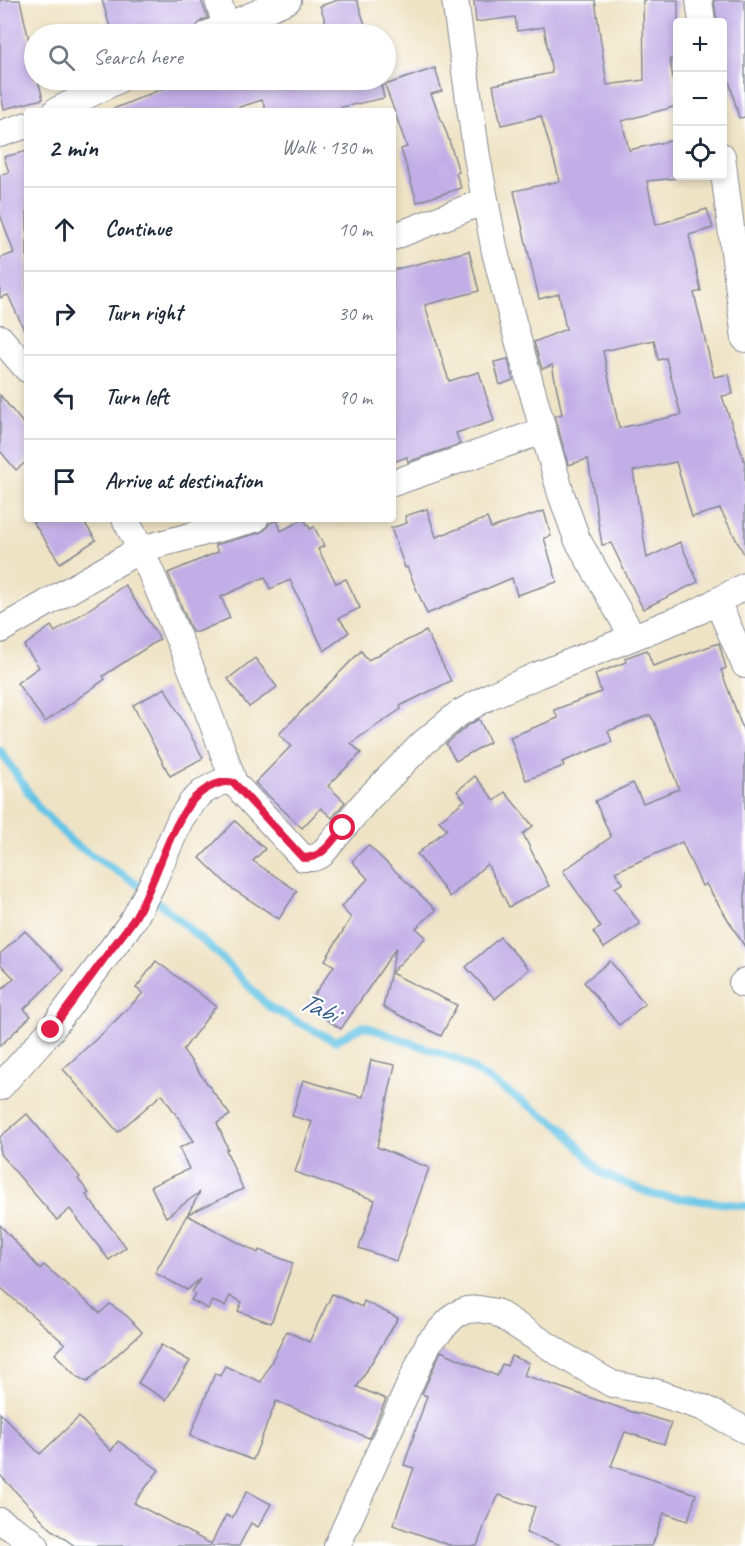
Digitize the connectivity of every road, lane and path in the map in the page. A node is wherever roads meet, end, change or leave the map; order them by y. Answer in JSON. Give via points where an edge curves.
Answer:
{"nodes":[{"id":1,"x":218,"y":0,"type":"edge"},
{"id":2,"x":288,"y":0,"type":"edge"},
{"id":3,"x":455,"y":0,"type":"edge"},
{"id":4,"x":699,"y":0,"type":"edge"},
{"id":5,"x":701,"y":18,"type":"edge"},
{"id":6,"x":217,"y":24,"type":"edge"},
{"id":7,"x":231,"y":24,"type":"edge"},
{"id":8,"x":98,"y":90,"type":"edge"},
{"id":9,"x":62,"y":108,"type":"edge"},
{"id":10,"x":24,"y":126,"type":"edge"},
{"id":11,"x":0,"y":134,"type":"edge"},
{"id":12,"x":726,"y":180,"type":"edge"},
{"id":13,"x":486,"y":201,"type":"junction"},
{"id":14,"x":396,"y":236,"type":"edge"},
{"id":15,"x":0,"y":338,"type":"edge"},
{"id":16,"x":745,"y":339,"type":"edge"},
{"id":17,"x":24,"y":366,"type":"edge"},
{"id":18,"x":543,"y":431,"type":"junction"},
{"id":19,"x":396,"y":482,"type":"edge"},
{"id":20,"x":127,"y":522,"type":"edge"},
{"id":21,"x":244,"y":522,"type":"edge"},
{"id":22,"x":141,"y":549,"type":"junction"},
{"id":23,"x":745,"y":586,"type":"edge"},
{"id":24,"x":717,"y":601,"type":"junction"},
{"id":25,"x":0,"y":630,"type":"edge"},
{"id":26,"x":633,"y":637,"type":"junction"},
{"id":27,"x":745,"y":665,"type":"edge"},
{"id":28,"x":234,"y":783,"type":"junction"},
{"id":29,"x":0,"y":1087,"type":"edge"},
{"id":30,"x":745,"y":1430,"type":"edge"},
{"id":31,"x":0,"y":1521,"type":"edge"},
{"id":32,"x":36,"y":1546,"type":"edge"},
{"id":33,"x":337,"y":1546,"type":"edge"}],
"edges":[{"from":1,"to":6,"type":"street"},
{"from":2,"to":7,"type":"street"},
{"from":3,"to":13,"type":"street"},
{"from":4,"to":5,"type":"street"},
{"from":8,"to":9,"type":"street"},
{"from":10,"to":11,"type":"street"},
{"from":12,"to":16,"type":"street"},
{"from":13,"to":14,"type":"street"},
{"from":13,"to":18,"type":"street","via":[[495,252]]},
{"from":15,"to":17,"type":"street"},
{"from":18,"to":19,"type":"street"},
{"from":18,"to":26,"type":"street","via":[[577,539]]},
{"from":20,"to":22,"type":"street"},
{"from":21,"to":22,"type":"street"},
{"from":22,"to":25,"type":"street"},
{"from":22,"to":28,"type":"street","via":[[215,727]]},
{"from":23,"to":24,"type":"street"},
{"from":24,"to":26,"type":"street"},
{"from":24,"to":27,"type":"street"},
{"from":26,"to":28,"type":"street","via":[[490,696],[458,714],[422,744],[365,802],[321,855],[313,858],[303,858]]},
{"from":28,"to":29,"type":"street","via":[[219,783],[192,802],[134,919],[51,1030]]},
{"from":30,"to":33,"type":"street","via":[[704,1408],[655,1392],[612,1384],[496,1312],[467,1310],[454,1315],[429,1342]]},
{"from":31,"to":32,"type":"street"}]}
